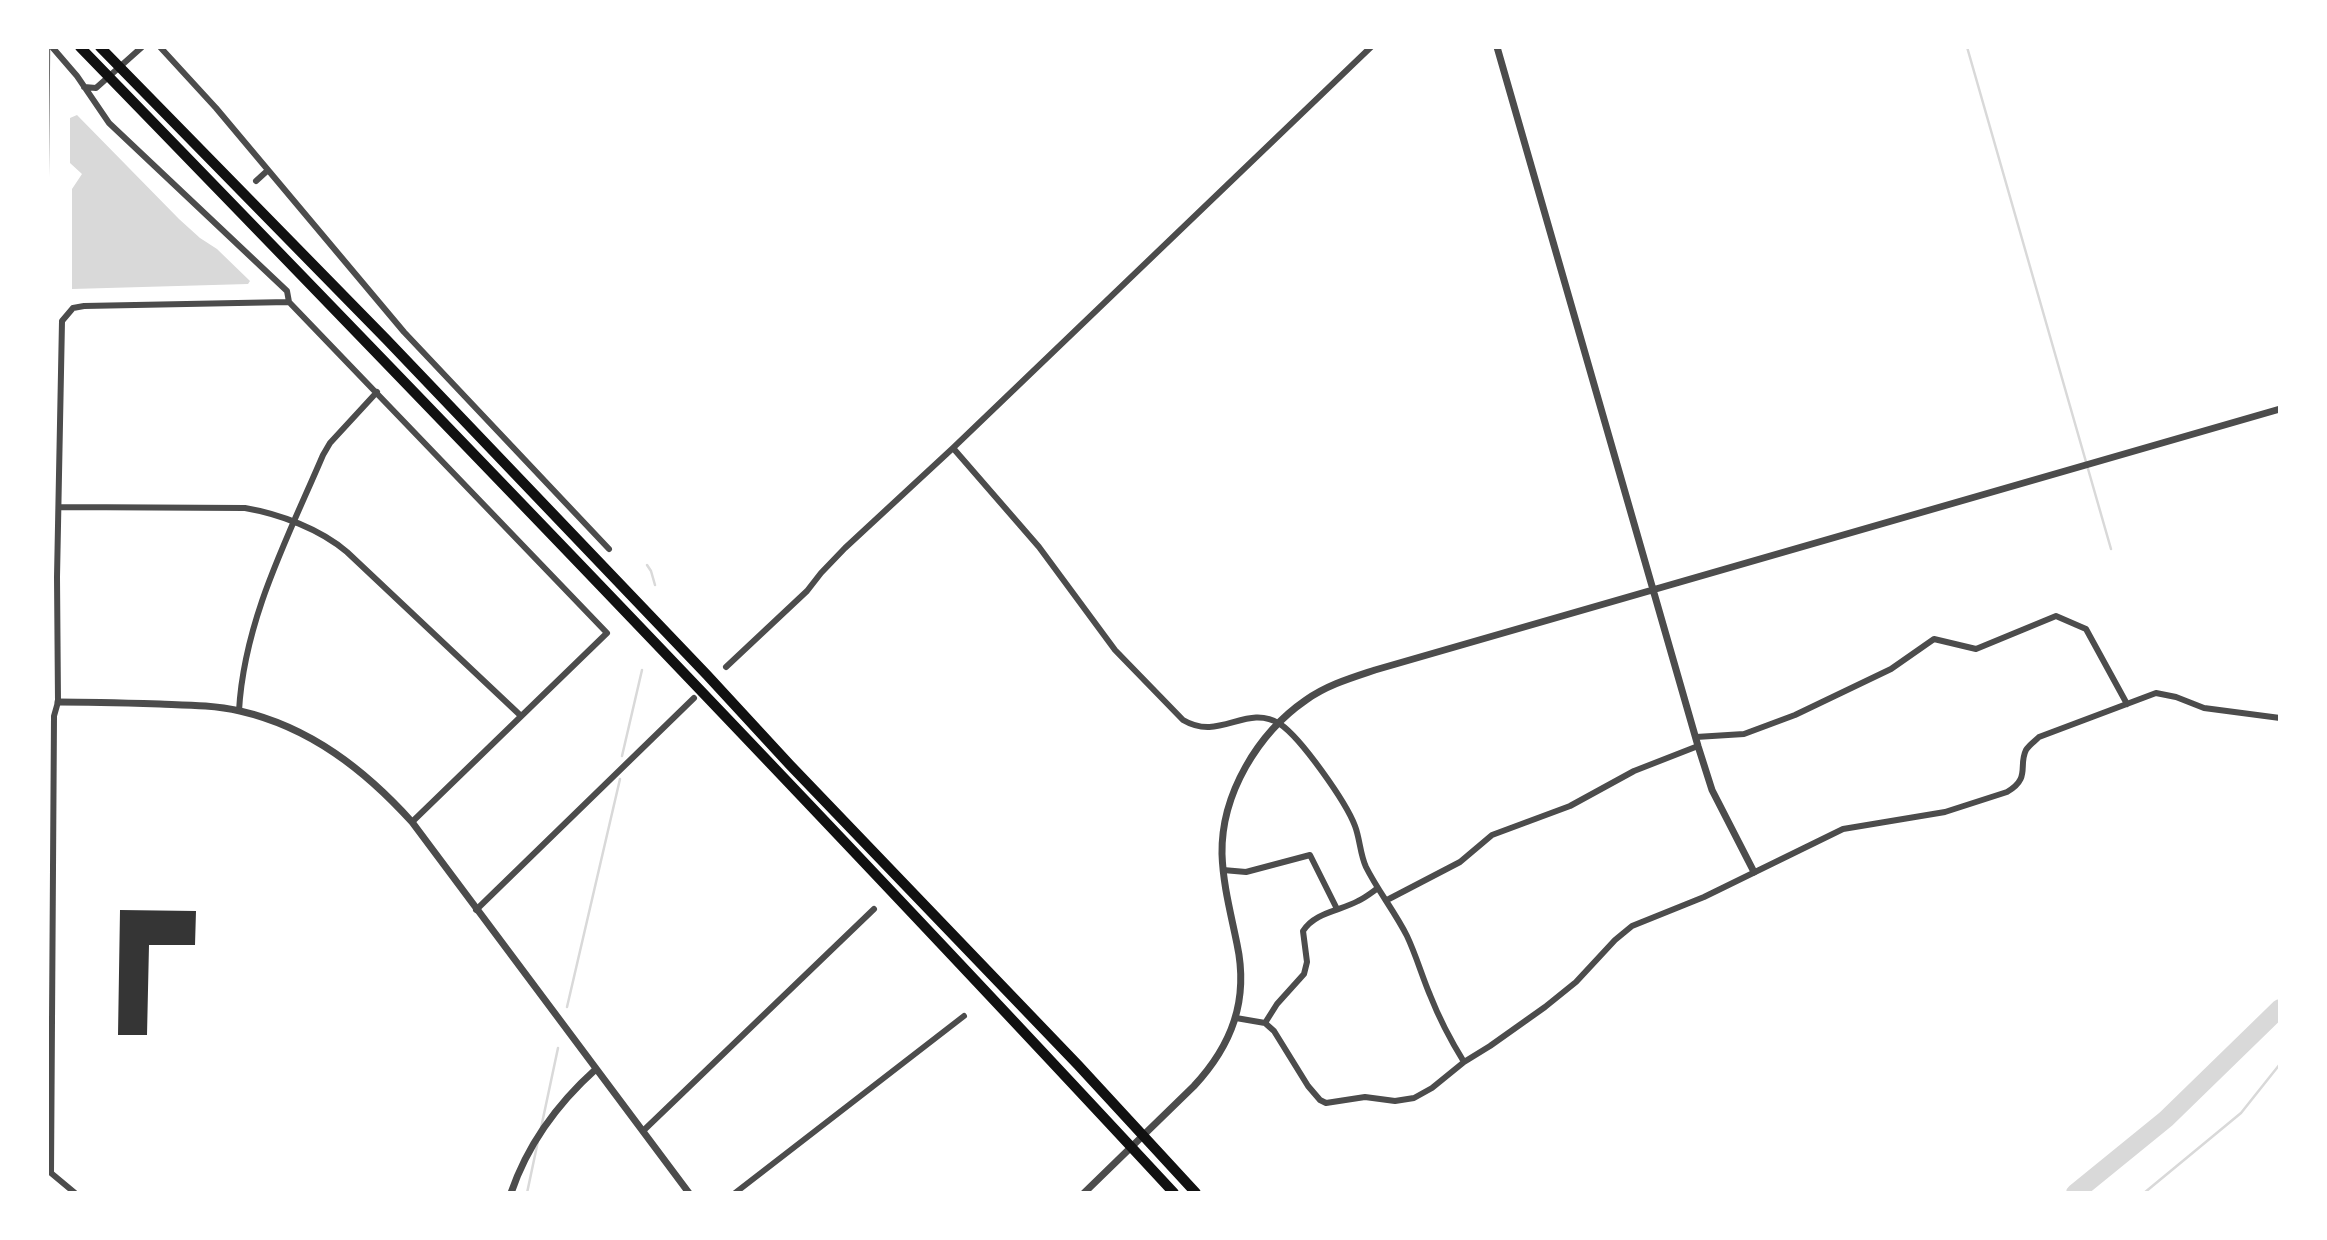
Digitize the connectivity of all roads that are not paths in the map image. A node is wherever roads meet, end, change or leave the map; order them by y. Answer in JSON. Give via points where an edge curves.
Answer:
{"nodes":[{"id":1,"x":52,"y":47,"type":"edge"},
{"id":2,"x":80,"y":47,"type":"edge"},
{"id":3,"x":100,"y":47,"type":"edge"},
{"id":4,"x":142,"y":47,"type":"edge"},
{"id":5,"x":160,"y":47,"type":"edge"},
{"id":6,"x":1371,"y":47,"type":"edge"},
{"id":7,"x":1497,"y":47,"type":"edge"},
{"id":8,"x":84,"y":87,"type":"junction"},
{"id":9,"x":267,"y":170,"type":"junction"},
{"id":10,"x":256,"y":181,"type":"dead end"},
{"id":11,"x":223,"y":214,"type":"dead end"},
{"id":12,"x":216,"y":222,"type":"junction"},
{"id":13,"x":289,"y":302,"type":"junction"},
{"id":14,"x":377,"y":392,"type":"junction"},
{"id":15,"x":2280,"y":410,"type":"edge"},
{"id":16,"x":953,"y":447,"type":"junction"},
{"id":17,"x":60,"y":507,"type":"junction"},
{"id":18,"x":294,"y":523,"type":"junction"},
{"id":19,"x":608,"y":549,"type":"dead end"},
{"id":20,"x":1653,"y":589,"type":"junction"},
{"id":21,"x":726,"y":667,"type":"dead end"},
{"id":22,"x":694,"y":698,"type":"dead end"},
{"id":23,"x":58,"y":702,"type":"junction"},
{"id":24,"x":2127,"y":704,"type":"junction"},
{"id":25,"x":239,"y":710,"type":"junction"},
{"id":26,"x":520,"y":715,"type":"junction"},
{"id":27,"x":2280,"y":718,"type":"edge"},
{"id":28,"x":1279,"y":723,"type":"junction"},
{"id":29,"x":1697,"y":741,"type":"junction"},
{"id":30,"x":412,"y":822,"type":"junction"},
{"id":31,"x":1223,"y":870,"type":"junction"},
{"id":32,"x":1754,"y":872,"type":"junction"},
{"id":33,"x":1378,"y":888,"type":"junction"},
{"id":34,"x":1387,"y":900,"type":"junction"},
{"id":35,"x":874,"y":909,"type":"dead end"},
{"id":36,"x":1336,"y":909,"type":"junction"},
{"id":37,"x":476,"y":910,"type":"junction"},
{"id":38,"x":964,"y":1016,"type":"dead end"},
{"id":39,"x":1236,"y":1018,"type":"junction"},
{"id":40,"x":1265,"y":1023,"type":"junction"},
{"id":41,"x":1464,"y":1062,"type":"junction"},
{"id":42,"x":596,"y":1069,"type":"junction"},
{"id":43,"x":643,"y":1131,"type":"junction"},
{"id":44,"x":1143,"y":1135,"type":"junction"},
{"id":45,"x":1131,"y":1146,"type":"junction"},
{"id":46,"x":75,"y":1193,"type":"edge"},
{"id":47,"x":510,"y":1193,"type":"edge"},
{"id":48,"x":689,"y":1193,"type":"edge"},
{"id":49,"x":735,"y":1193,"type":"edge"},
{"id":50,"x":1084,"y":1193,"type":"edge"},
{"id":51,"x":1174,"y":1193,"type":"edge"},
{"id":52,"x":1196,"y":1193,"type":"edge"}],
"edges":[{"from":1,"to":8,"type":"street"},
{"from":2,"to":45,"type":"highway","via":[[605,590]]},
{"from":3,"to":44,"type":"highway","via":[[434,388]]},
{"from":4,"to":8,"type":"street","via":[[96,88]]},
{"from":5,"to":9,"type":"street"},
{"from":6,"to":16,"type":"street"},
{"from":7,"to":20,"type":"street"},
{"from":8,"to":12,"type":"street","via":[[109,123]]},
{"from":9,"to":10,"type":"street"},
{"from":9,"to":19,"type":"street","via":[[404,332]]},
{"from":11,"to":12,"type":"street"},
{"from":12,"to":13,"type":"street","via":[[287,291]]},
{"from":13,"to":14,"type":"street"},
{"from":13,"to":17,"type":"street","via":[[84,306],[68,313],[62,321]]},
{"from":14,"to":18,"type":"street","via":[[330,443]]},
{"from":14,"to":26,"type":"street","via":[[607,633]]},
{"from":15,"to":20,"type":"street"},
{"from":16,"to":21,"type":"street"},
{"from":16,"to":28,"type":"street","via":[[1031,538],[1115,650],[1183,720],[1204,728],[1258,717]]},
{"from":17,"to":18,"type":"street","via":[[245,508]]},
{"from":17,"to":23,"type":"street"},
{"from":18,"to":25,"type":"street","via":[[262,597],[240,686]]},
{"from":18,"to":26,"type":"street","via":[[335,542]]},
{"from":20,"to":28,"type":"street","via":[[1345,680],[1306,700]]},
{"from":20,"to":29,"type":"street"},
{"from":22,"to":37,"type":"street"},
{"from":23,"to":25,"type":"street"},
{"from":23,"to":46,"type":"street","via":[[54,716],[51,1173]]},
{"from":24,"to":27,"type":"street","via":[[2156,693],[2204,708]]},
{"from":24,"to":29,"type":"street","via":[[2085,629],[2056,616],[1976,649],[1934,639],[1891,669],[1795,715],[1744,734]]},
{"from":24,"to":32,"type":"street","via":[[2039,737],[2025,751],[2020,781],[2007,792],[1945,812],[1843,829]]},
{"from":25,"to":30,"type":"street","via":[[291,728],[336,753],[377,785]]},
{"from":26,"to":30,"type":"street"},
{"from":28,"to":31,"type":"street","via":[[1246,766],[1231,802]]},
{"from":28,"to":33,"type":"street","via":[[1346,804],[1362,859]]},
{"from":29,"to":32,"type":"street","via":[[1712,790]]},
{"from":29,"to":34,"type":"street","via":[[1570,806],[1492,835],[1460,862]]},
{"from":30,"to":37,"type":"street"},
{"from":31,"to":36,"type":"street","via":[[1246,873],[1310,855]]},
{"from":31,"to":39,"type":"street","via":[[1240,963]]},
{"from":32,"to":41,"type":"street","via":[[1632,926],[1576,982]]},
{"from":33,"to":34,"type":"street"},
{"from":33,"to":36,"type":"street"},
{"from":34,"to":41,"type":"street"},
{"from":35,"to":43,"type":"street"},
{"from":36,"to":40,"type":"street","via":[[1308,922],[1303,931],[1304,974]]},
{"from":37,"to":42,"type":"street"},
{"from":38,"to":49,"type":"street"},
{"from":39,"to":40,"type":"street"},
{"from":39,"to":44,"type":"street","via":[[1211,1068]]},
{"from":40,"to":41,"type":"street","via":[[1280,1037],[1314,1094],[1326,1103],[1365,1097],[1414,1098]]},
{"from":42,"to":43,"type":"street"},
{"from":42,"to":47,"type":"street","via":[[543,1127]]},
{"from":43,"to":48,"type":"street"},
{"from":44,"to":45,"type":"street"},
{"from":44,"to":52,"type":"highway"},
{"from":45,"to":50,"type":"street"},
{"from":45,"to":51,"type":"highway"}]}
